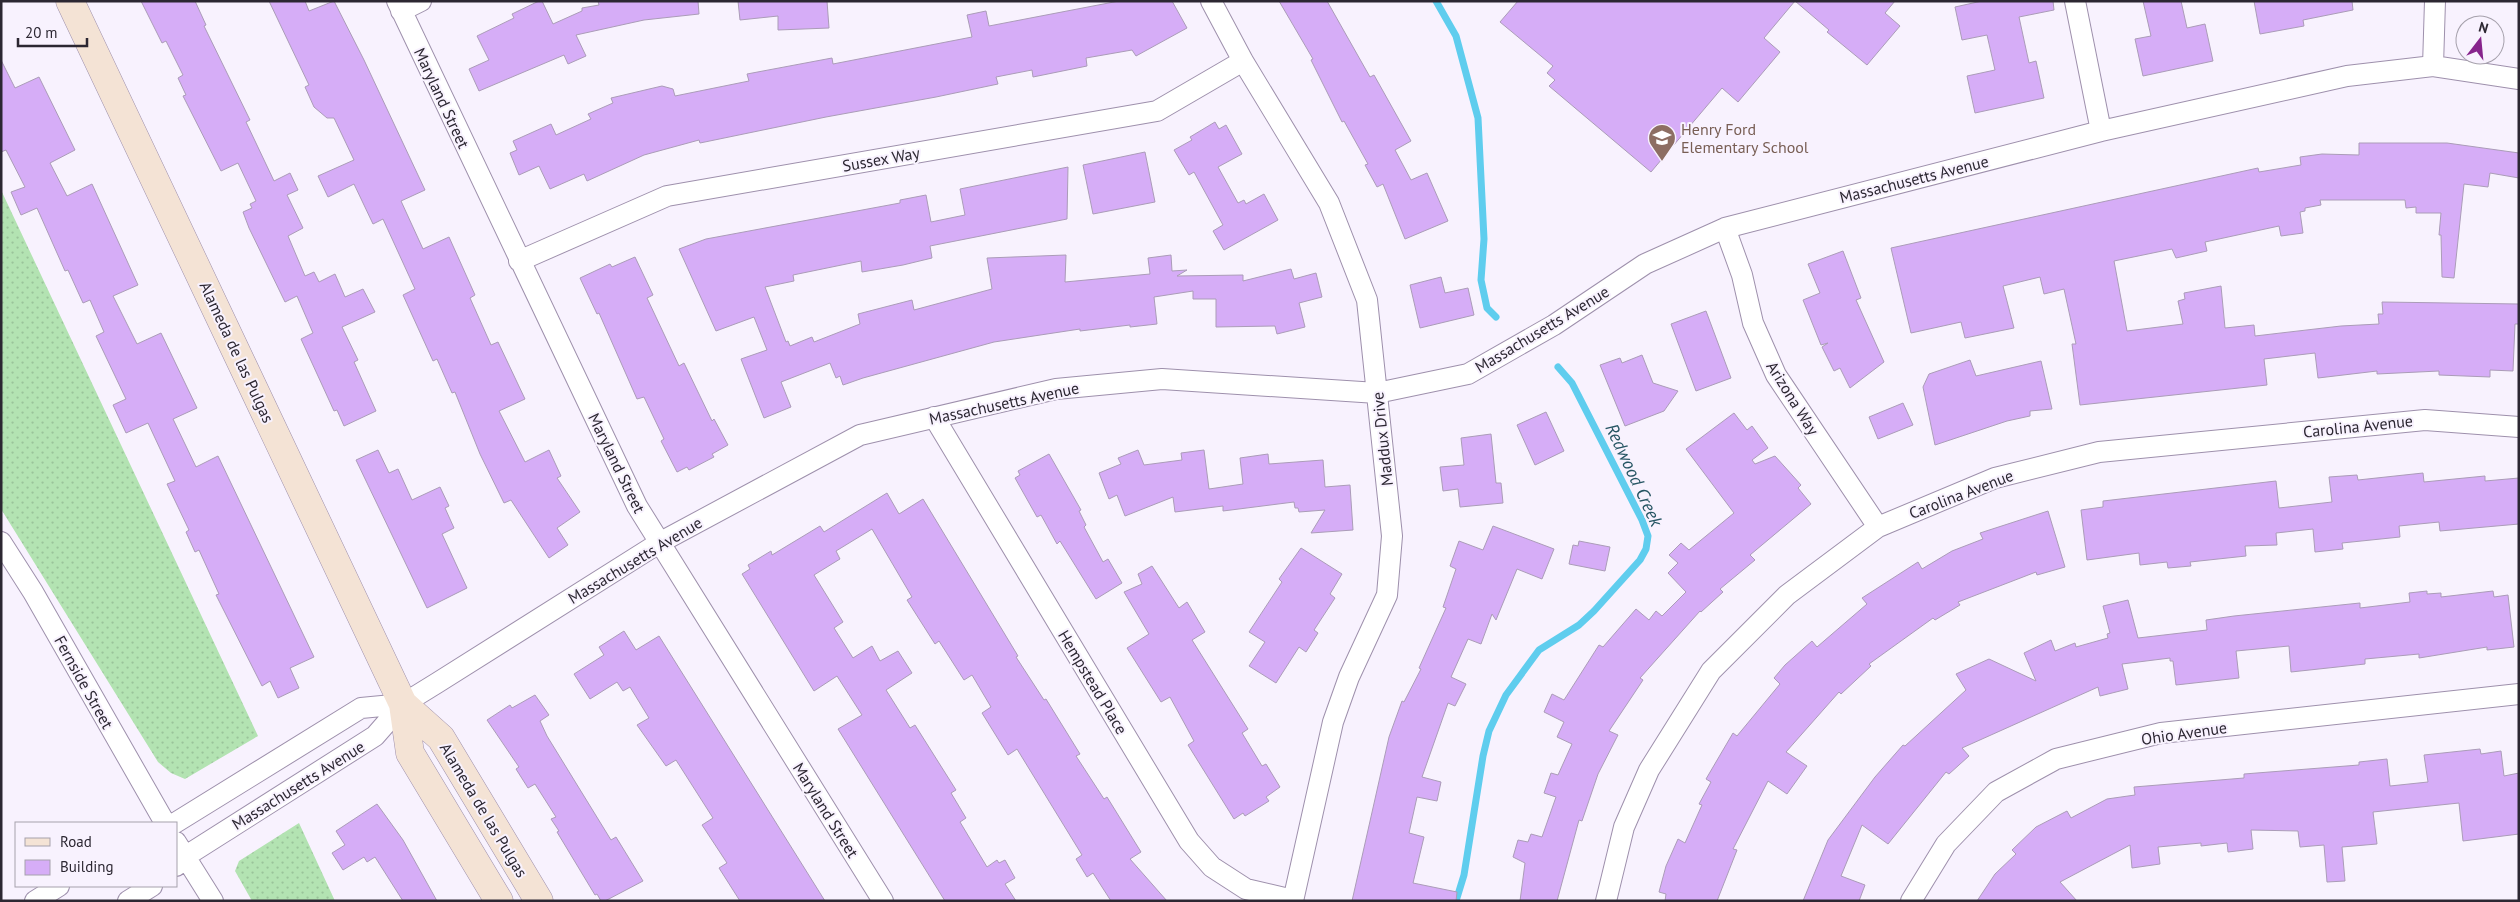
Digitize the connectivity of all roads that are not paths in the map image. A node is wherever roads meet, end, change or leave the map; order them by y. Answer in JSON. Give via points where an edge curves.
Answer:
{"nodes":[{"id":1,"x":70,"y":1,"type":"edge"},
{"id":2,"x":421,"y":1,"type":"edge"},
{"id":3,"x":1212,"y":1,"type":"edge"},
{"id":4,"x":2075,"y":1,"type":"edge"},
{"id":5,"x":2435,"y":1,"type":"edge"},
{"id":6,"x":399,"y":6,"type":"edge"},
{"id":7,"x":1243,"y":61,"type":"junction"},
{"id":8,"x":2433,"y":66,"type":"junction"},
{"id":9,"x":2519,"y":79,"type":"edge"},
{"id":10,"x":2101,"y":131,"type":"junction"},
{"id":11,"x":1725,"y":228,"type":"junction"},
{"id":12,"x":519,"y":261,"type":"junction"},
{"id":13,"x":1377,"y":393,"type":"junction"},
{"id":14,"x":934,"y":418,"type":"junction"},
{"id":15,"x":2519,"y":427,"type":"edge"},
{"id":16,"x":1878,"y":527,"type":"junction"},
{"id":17,"x":1,"y":542,"type":"edge"},
{"id":18,"x":658,"y":543,"type":"junction"},
{"id":19,"x":2519,"y":694,"type":"edge"},
{"id":20,"x":403,"y":704,"type":"junction"},
{"id":21,"x":163,"y":822,"type":"edge"},
{"id":22,"x":176,"y":822,"type":"edge"},
{"id":23,"x":179,"y":855,"type":"edge"},
{"id":24,"x":57,"y":887,"type":"edge"},
{"id":25,"x":150,"y":887,"type":"edge"},
{"id":26,"x":1293,"y":900,"type":"edge"},
{"id":27,"x":35,"y":901,"type":"edge"},
{"id":28,"x":128,"y":901,"type":"edge"},
{"id":29,"x":213,"y":901,"type":"edge"},
{"id":30,"x":499,"y":901,"type":"edge"},
{"id":31,"x":539,"y":901,"type":"edge"},
{"id":32,"x":883,"y":901,"type":"edge"},
{"id":33,"x":1606,"y":901,"type":"edge"},
{"id":34,"x":1911,"y":901,"type":"edge"}],
"edges":[{"from":1,"to":20,"type":"main road","name":"Alameda de las Pulgas"},
{"from":2,"to":6,"type":"street"},
{"from":3,"to":7,"type":"street","name":"Maddux Drive"},
{"from":4,"to":10,"type":"street"},
{"from":5,"to":8,"type":"street"},
{"from":6,"to":12,"type":"street","name":"Maryland Street"},
{"from":7,"to":12,"type":"street","name":"Sussex Way","via":[[1157,111],[667,196]]},
{"from":7,"to":13,"type":"street","name":"Maddux Drive","via":[[1329,203],[1367,300]]},
{"from":8,"to":9,"type":"street","name":"Massachusetts Avenue"},
{"from":8,"to":10,"type":"street","name":"Massachusetts Avenue","via":[[2347,76]]},
{"from":10,"to":11,"type":"street","name":"Massachusetts Avenue"},
{"from":11,"to":13,"type":"street","name":"Massachusetts Avenue","via":[[1645,264],[1554,325],[1468,374]]},
{"from":11,"to":16,"type":"street","name":"Arizona Way","via":[[1742,275],[1753,323],[1776,375]]},
{"from":12,"to":18,"type":"street","name":"Maryland Street"},
{"from":13,"to":14,"type":"street","name":"Massachusetts Avenue","via":[[1162,379],[1056,389]]},
{"from":13,"to":26,"type":"street","name":"Maddux Drive","via":[[1392,536],[1387,595],[1349,677],[1333,722]]},
{"from":14,"to":18,"type":"street","name":"Massachusetts Avenue","via":[[860,435]]},
{"from":14,"to":26,"type":"street","name":"Hempstead Place","via":[[1189,841],[1212,867],[1246,889]]},
{"from":15,"to":16,"type":"street","name":"Carolina Avenue","via":[[2426,420],[2099,452],[1994,478]]},
{"from":16,"to":33,"type":"street","name":"Carolina Avenue","via":[[1787,595],[1711,671],[1649,770],[1624,827]]},
{"from":17,"to":21,"type":"street","name":"Fernside Street","via":[[33,592]]},
{"from":18,"to":20,"type":"street","name":"Massachusetts Avenue"},
{"from":18,"to":32,"type":"street","name":"Maryland Street"},
{"from":19,"to":34,"type":"street","name":"Ohio Avenue","via":[[2162,733],[2056,759],[1996,792],[1946,844]]},
{"from":20,"to":22,"type":"street","name":"Massachusetts Avenue","via":[[361,708]]},
{"from":20,"to":23,"type":"street","name":"Massachusetts Avenue","via":[[376,736]]},
{"from":20,"to":30,"type":"main road","name":"Alameda de las Pulgas","via":[[410,754]]},
{"from":20,"to":31,"type":"main road","name":"Alameda de las Pulgas","via":[[441,738]]},
{"from":23,"to":29,"type":"street"},
{"from":24,"to":27,"type":"street"},
{"from":25,"to":28,"type":"street"}]}
